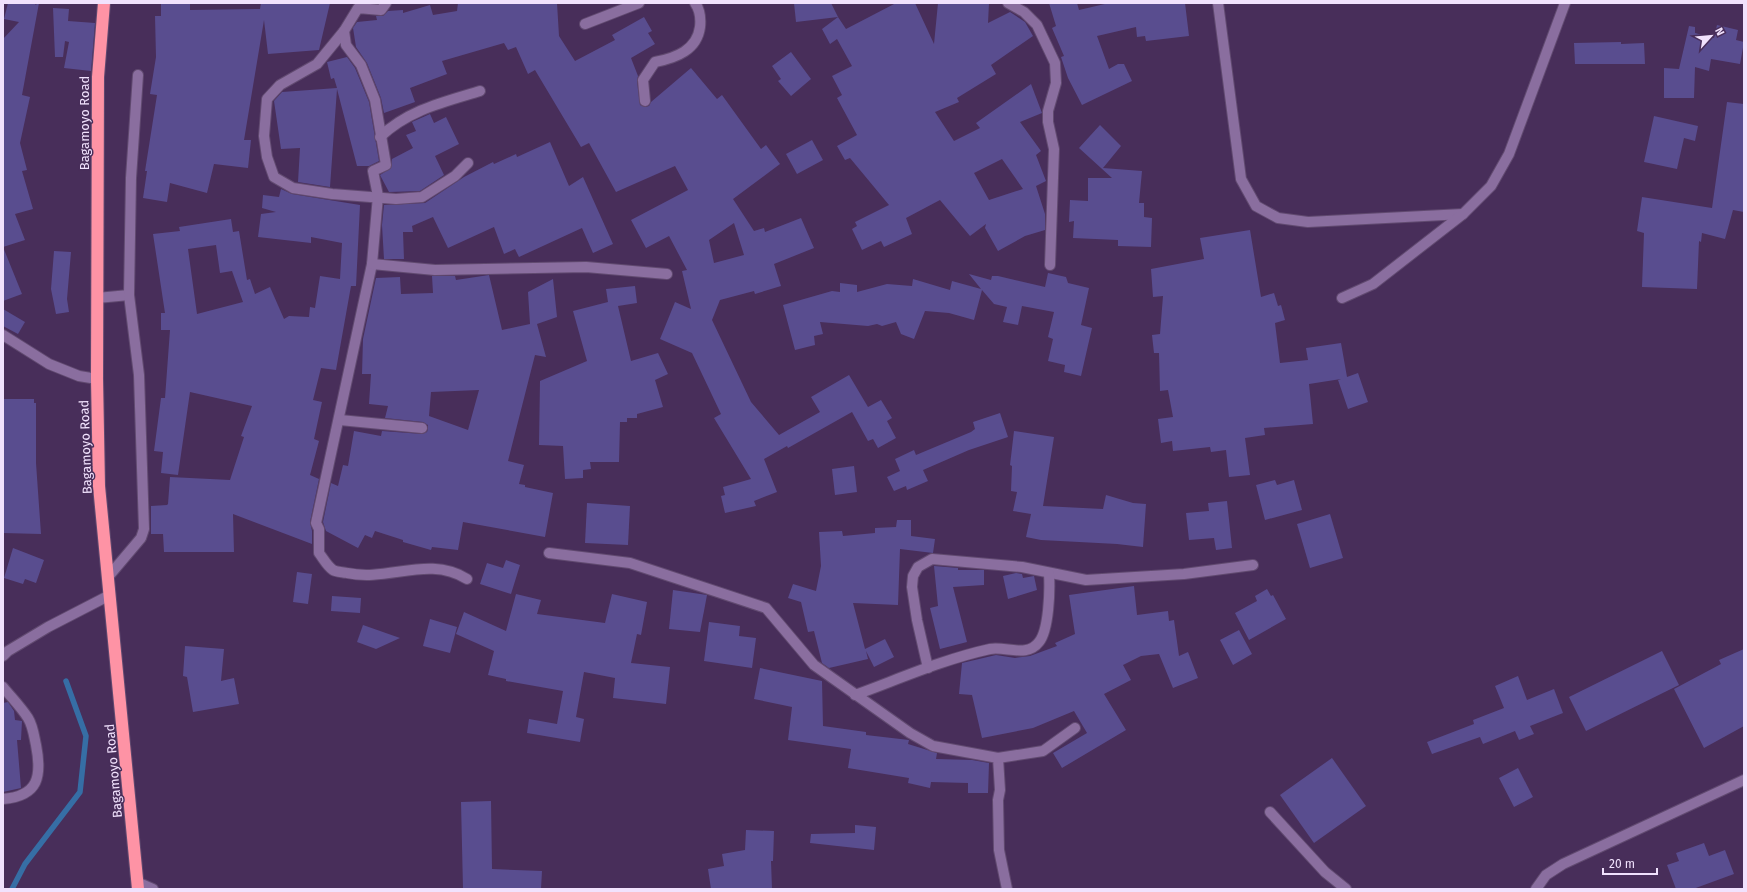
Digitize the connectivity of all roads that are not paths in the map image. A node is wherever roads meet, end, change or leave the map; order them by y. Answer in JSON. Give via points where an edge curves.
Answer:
{"nodes":[{"id":1,"x":104,"y":3,"type":"edge"},
{"id":2,"x":386,"y":3,"type":"edge"},
{"id":3,"x":639,"y":3,"type":"edge"},
{"id":4,"x":695,"y":3,"type":"edge"},
{"id":5,"x":1008,"y":3,"type":"edge"},
{"id":6,"x":1218,"y":3,"type":"edge"},
{"id":7,"x":1565,"y":3,"type":"edge"},
{"id":8,"x":585,"y":24,"type":"dead end"},
{"id":9,"x":344,"y":31,"type":"junction"},
{"id":10,"x":138,"y":75,"type":"dead end"},
{"id":11,"x":480,"y":91,"type":"dead end"},
{"id":12,"x":645,"y":101,"type":"dead end"},
{"id":13,"x":380,"y":137,"type":"junction"},
{"id":14,"x":468,"y":163,"type":"dead end"},
{"id":15,"x":378,"y":196,"type":"junction"},
{"id":16,"x":1463,"y":214,"type":"junction"},
{"id":17,"x":372,"y":264,"type":"junction"},
{"id":18,"x":1050,"y":265,"type":"dead end"},
{"id":19,"x":667,"y":274,"type":"dead end"},
{"id":20,"x":129,"y":294,"type":"junction"},
{"id":21,"x":97,"y":298,"type":"junction"},
{"id":22,"x":1342,"y":298,"type":"dead end"},
{"id":23,"x":3,"y":335,"type":"edge"},
{"id":24,"x":97,"y":379,"type":"junction"},
{"id":25,"x":340,"y":420,"type":"junction"},
{"id":26,"x":422,"y":428,"type":"dead end"},
{"id":27,"x":549,"y":553,"type":"dead end"},
{"id":28,"x":1253,"y":565,"type":"dead end"},
{"id":29,"x":1049,"y":574,"type":"junction"},
{"id":30,"x":108,"y":577,"type":"junction"},
{"id":31,"x":467,"y":579,"type":"dead end"},
{"id":32,"x":110,"y":595,"type":"junction"},
{"id":33,"x":3,"y":656,"type":"edge"},
{"id":34,"x":928,"y":668,"type":"junction"},
{"id":35,"x":3,"y":687,"type":"edge"},
{"id":36,"x":855,"y":695,"type":"junction"},
{"id":37,"x":1075,"y":728,"type":"dead end"},
{"id":38,"x":998,"y":758,"type":"junction"},
{"id":39,"x":1744,"y":780,"type":"edge"},
{"id":40,"x":3,"y":799,"type":"edge"},
{"id":41,"x":1270,"y":812,"type":"dead end"},
{"id":42,"x":138,"y":886,"type":"edge"},
{"id":43,"x":153,"y":889,"type":"edge"},
{"id":44,"x":1007,"y":889,"type":"edge"},
{"id":45,"x":1346,"y":889,"type":"edge"},
{"id":46,"x":1536,"y":889,"type":"edge"}],
"edges":[{"from":1,"to":21,"type":"highway","name":"Bagamoyo Road","via":[[98,77]]},
{"from":2,"to":9,"type":"street","via":[[381,10],[358,8]]},
{"from":3,"to":8,"type":"street"},
{"from":4,"to":12,"type":"street","via":[[701,19],[700,32],[693,46],[670,59],[655,62],[643,80]]},
{"from":5,"to":18,"type":"street","via":[[1024,12],[1037,25],[1055,63],[1056,83],[1048,111],[1054,148]]},
{"from":6,"to":16,"type":"street","via":[[1241,179],[1256,206],[1278,218],[1308,222]]},
{"from":7,"to":16,"type":"street","via":[[1504,166],[1491,186]]},
{"from":9,"to":13,"type":"street","via":[[346,45],[361,64],[375,100]]},
{"from":9,"to":15,"type":"street","via":[[317,64],[280,86],[267,99],[264,136],[267,157],[274,177],[293,188],[332,194]]},
{"from":10,"to":20,"type":"street","via":[[131,178]]},
{"from":11,"to":13,"type":"street","via":[[413,113],[393,125]]},
{"from":13,"to":15,"type":"street","via":[[386,165],[373,172]]},
{"from":14,"to":15,"type":"street","via":[[455,176],[422,197],[396,199]]},
{"from":15,"to":17,"type":"street"},
{"from":16,"to":22,"type":"street","via":[[1373,284]]},
{"from":17,"to":19,"type":"street","via":[[435,270],[586,267]]},
{"from":17,"to":25,"type":"street"},
{"from":20,"to":21,"type":"street"},
{"from":20,"to":30,"type":"street","via":[[138,369],[144,529],[142,538]]},
{"from":21,"to":24,"type":"highway","name":"Bagamoyo Road"},
{"from":23,"to":24,"type":"street","via":[[49,364],[79,376]]},
{"from":24,"to":30,"type":"highway","name":"Bagamoyo Road","via":[[99,486]]},
{"from":25,"to":26,"type":"street"},
{"from":25,"to":31,"type":"street","via":[[316,523],[319,530],[319,553],[333,570],[354,574],[373,575],[432,568],[459,574]]},
{"from":27,"to":36,"type":"street","via":[[630,564],[766,608],[814,665]]},
{"from":28,"to":29,"type":"street","via":[[1109,580],[1086,580]]},
{"from":29,"to":34,"type":"street","via":[[1049,604],[1043,636],[1034,647],[1022,651],[992,649]]},
{"from":29,"to":34,"type":"street","via":[[1022,568],[939,559],[924,562],[913,576],[912,587]]},
{"from":30,"to":32,"type":"highway","name":"Bagamoyo Road"},
{"from":32,"to":33,"type":"street","via":[[48,627]]},
{"from":32,"to":42,"type":"highway","name":"Bagamoyo Road"},
{"from":34,"to":36,"type":"street"},
{"from":35,"to":40,"type":"street","via":[[29,719],[39,761],[37,781],[31,790],[17,798]]},
{"from":36,"to":38,"type":"street","via":[[933,746]]},
{"from":37,"to":38,"type":"street","via":[[1043,750]]},
{"from":38,"to":44,"type":"street","via":[[999,850]]},
{"from":39,"to":46,"type":"street","via":[[1563,864],[1546,875]]},
{"from":41,"to":45,"type":"street","via":[[1325,872]]},
{"from":42,"to":43,"type":"street"}]}
